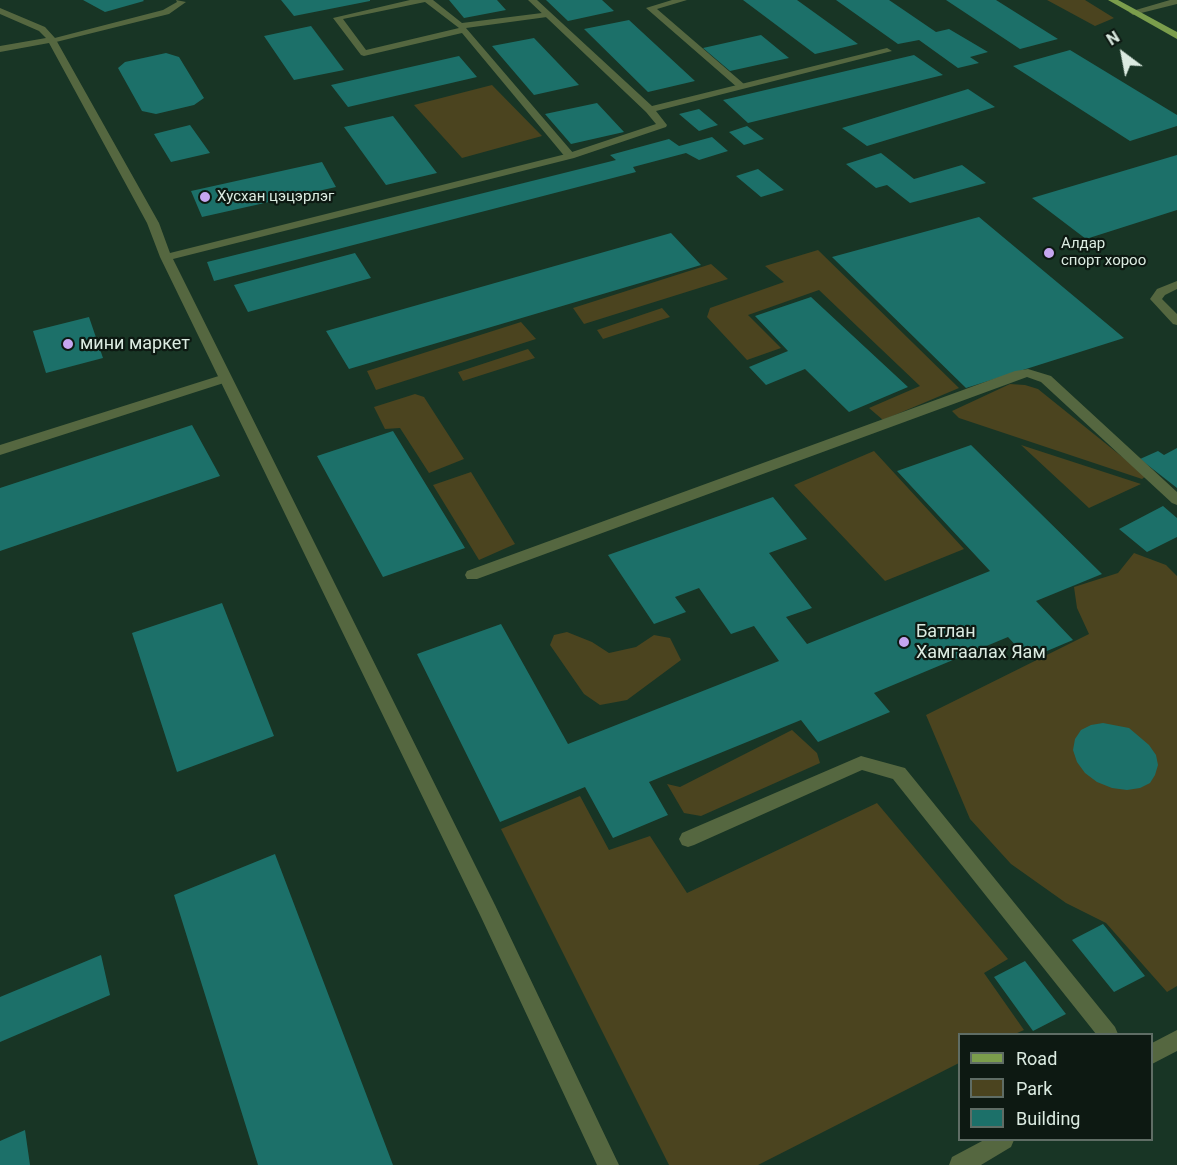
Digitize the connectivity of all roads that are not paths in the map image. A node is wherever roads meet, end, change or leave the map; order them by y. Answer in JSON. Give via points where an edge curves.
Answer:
{"nodes":[{"id":1,"x":180,"y":0,"type":"edge"},
{"id":2,"x":422,"y":0,"type":"edge"},
{"id":3,"x":428,"y":0,"type":"edge"},
{"id":4,"x":532,"y":0,"type":"edge"},
{"id":5,"x":683,"y":0,"type":"edge"},
{"id":6,"x":1112,"y":0,"type":"edge"},
{"id":7,"x":1177,"y":2,"type":"edge"},
{"id":8,"x":0,"y":11,"type":"edge"},
{"id":9,"x":1133,"y":12,"type":"junction"},
{"id":10,"x":547,"y":14,"type":"junction"},
{"id":11,"x":1177,"y":36,"type":"edge"},
{"id":12,"x":52,"y":40,"type":"junction"},
{"id":13,"x":0,"y":50,"type":"edge"},
{"id":14,"x":887,"y":51,"type":"dead end"},
{"id":15,"x":741,"y":86,"type":"junction"},
{"id":16,"x":650,"y":110,"type":"junction"},
{"id":17,"x":570,"y":156,"type":"junction"},
{"id":18,"x":166,"y":257,"type":"junction"},
{"id":19,"x":1177,"y":285,"type":"edge"},
{"id":20,"x":1177,"y":321,"type":"edge"},
{"id":21,"x":225,"y":378,"type":"junction"},
{"id":22,"x":0,"y":450,"type":"edge"},
{"id":23,"x":1177,"y":500,"type":"edge"},
{"id":24,"x":472,"y":575,"type":"dead end"},
{"id":25,"x":688,"y":839,"type":"dead end"},
{"id":26,"x":1106,"y":1033,"type":"edge"},
{"id":27,"x":1177,"y":1040,"type":"edge"},
{"id":28,"x":1153,"y":1053,"type":"edge"},
{"id":29,"x":1002,"y":1141,"type":"edge"},
{"id":30,"x":608,"y":1165,"type":"edge"},
{"id":31,"x":960,"y":1165,"type":"edge"}],
"edges":[{"from":1,"to":12,"type":"street","via":[[166,12]]},
{"from":2,"to":17,"type":"street","via":[[337,18],[364,52],[464,30]]},
{"from":3,"to":10,"type":"street","via":[[460,26]]},
{"from":4,"to":10,"type":"street"},
{"from":5,"to":15,"type":"street","via":[[650,8]]},
{"from":6,"to":9,"type":"main road"},
{"from":7,"to":9,"type":"street"},
{"from":8,"to":12,"type":"street","via":[[42,29]]},
{"from":9,"to":11,"type":"main road"},
{"from":10,"to":16,"type":"street"},
{"from":12,"to":13,"type":"street"},
{"from":12,"to":18,"type":"street","via":[[153,223]]},
{"from":14,"to":15,"type":"street"},
{"from":15,"to":16,"type":"street"},
{"from":16,"to":17,"type":"street","via":[[662,125]]},
{"from":17,"to":18,"type":"street"},
{"from":18,"to":21,"type":"street"},
{"from":19,"to":20,"type":"street","via":[[1161,292],[1156,299]]},
{"from":21,"to":22,"type":"street"},
{"from":21,"to":30,"type":"street","via":[[488,911]]},
{"from":23,"to":24,"type":"street","via":[[1046,379],[1028,373]]},
{"from":25,"to":26,"type":"street","via":[[861,763],[899,773]]},
{"from":27,"to":28,"type":"street"},
{"from":29,"to":31,"type":"street"}]}
